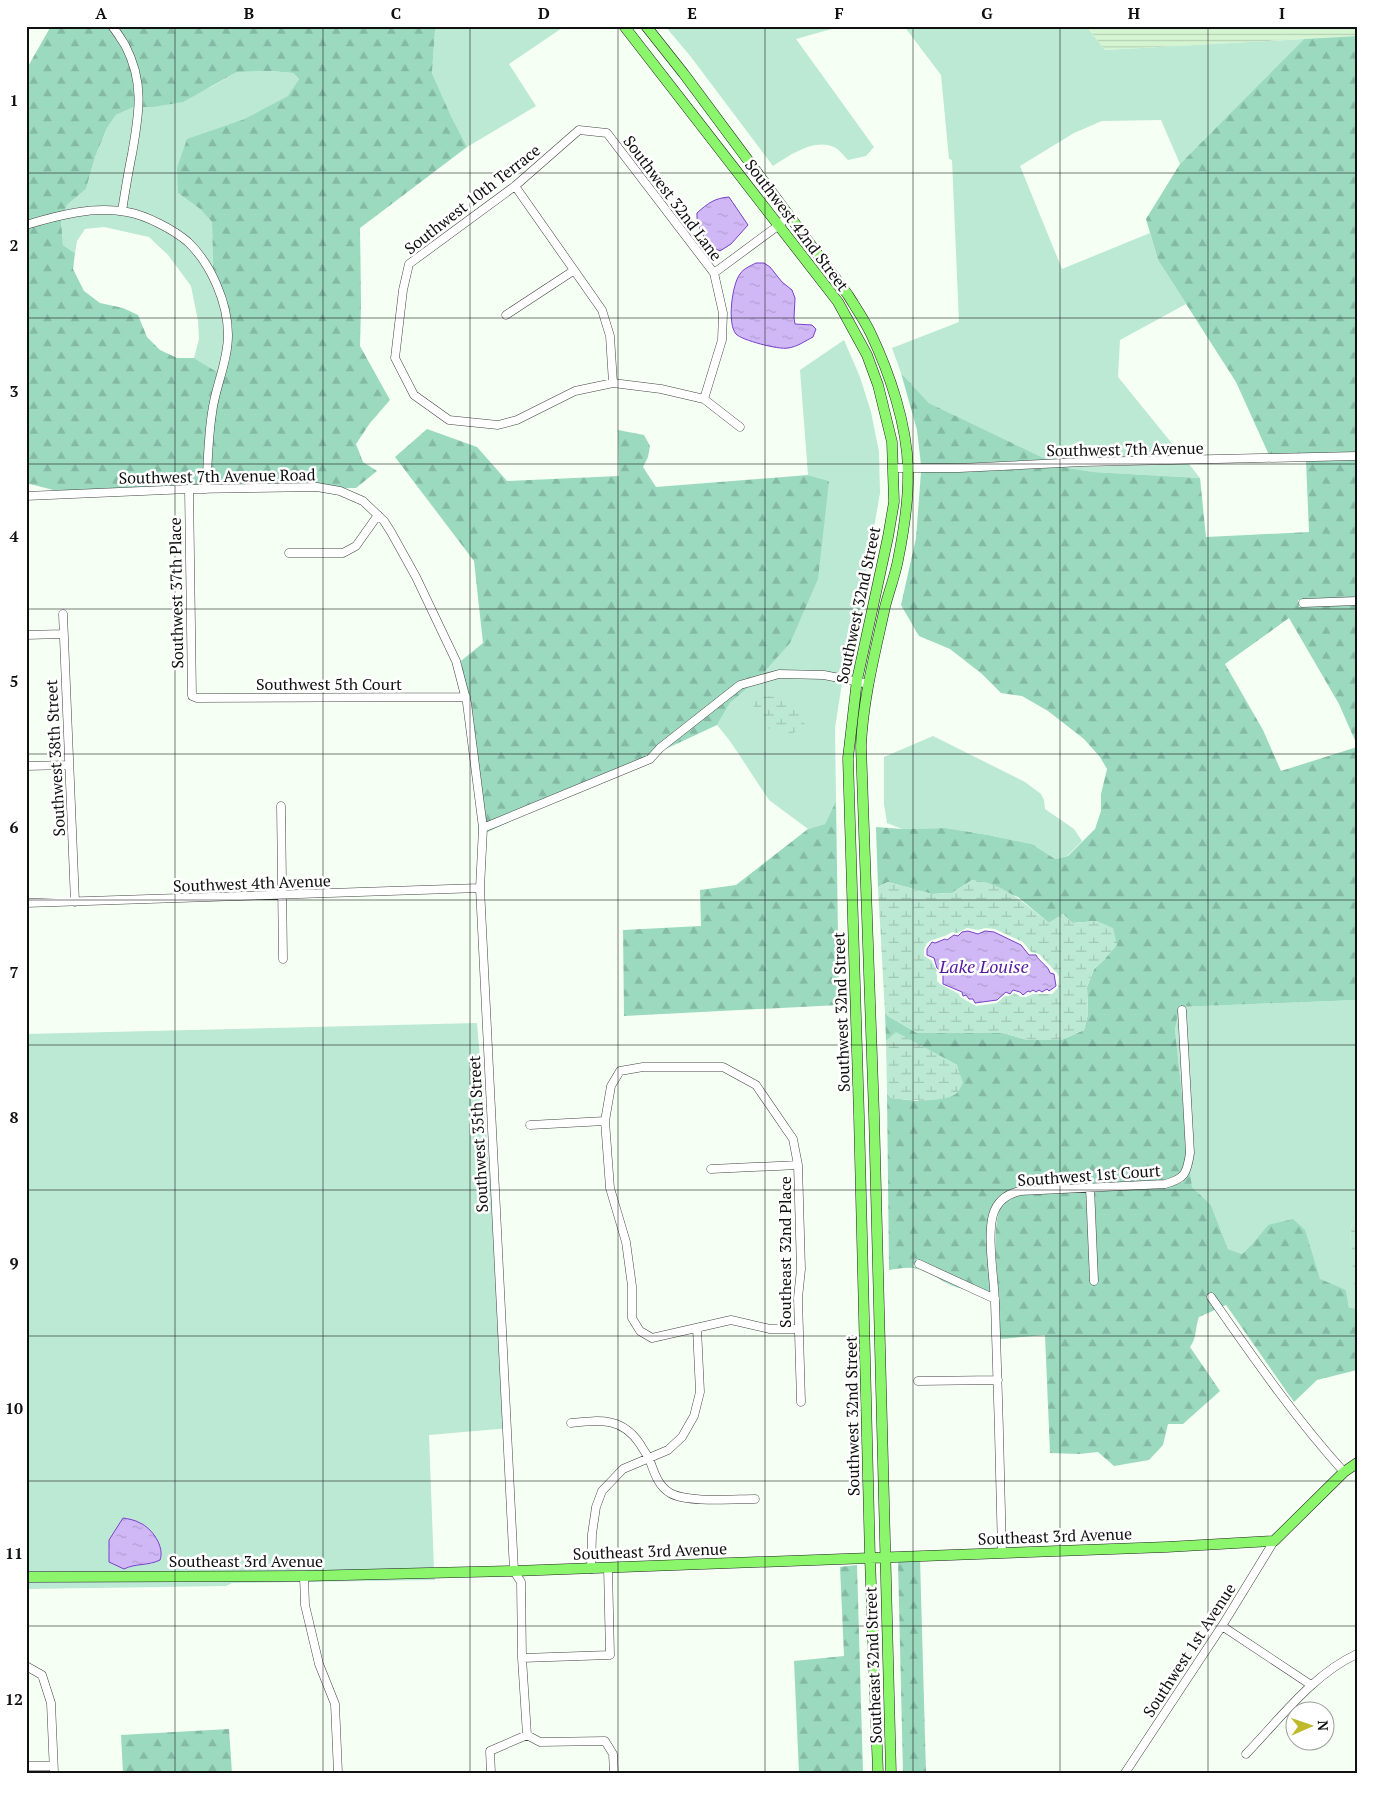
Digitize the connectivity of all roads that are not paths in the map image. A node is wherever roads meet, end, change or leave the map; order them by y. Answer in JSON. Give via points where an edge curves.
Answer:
{"nodes":[{"id":1,"x":112,"y":26,"type":"edge"},
{"id":2,"x":624,"y":26,"type":"edge"},
{"id":3,"x":646,"y":26,"type":"edge"},
{"id":4,"x":607,"y":133,"type":"joint"},
{"id":5,"x":515,"y":186,"type":"junction"},
{"id":6,"x":122,"y":211,"type":"junction"},
{"id":7,"x":788,"y":216,"type":"junction"},
{"id":8,"x":26,"y":225,"type":"edge"},
{"id":9,"x":779,"y":225,"type":"junction"},
{"id":10,"x":573,"y":271,"type":"junction"},
{"id":11,"x":714,"y":273,"type":"junction"},
{"id":12,"x":506,"y":315,"type":"dead end"},
{"id":13,"x":612,"y":383,"type":"junction"},
{"id":14,"x":704,"y":399,"type":"junction"},
{"id":15,"x":740,"y":426,"type":"dead end"},
{"id":16,"x":1357,"y":456,"type":"edge"},
{"id":17,"x":894,"y":468,"type":"junction"},
{"id":18,"x":908,"y":468,"type":"junction"},
{"id":19,"x":189,"y":489,"type":"junction"},
{"id":20,"x":206,"y":489,"type":"junction"},
{"id":21,"x":26,"y":496,"type":"edge"},
{"id":22,"x":378,"y":515,"type":"junction"},
{"id":23,"x":289,"y":553,"type":"dead end"},
{"id":24,"x":1357,"y":601,"type":"edge"},
{"id":25,"x":1302,"y":603,"type":"dead end"},
{"id":26,"x":62,"y":614,"type":"dead end"},
{"id":27,"x":63,"y":634,"type":"junction"},
{"id":28,"x":26,"y":635,"type":"edge"},
{"id":29,"x":856,"y":680,"type":"junction"},
{"id":30,"x":869,"y":684,"type":"junction"},
{"id":31,"x":192,"y":696,"type":"joint"},
{"id":32,"x":466,"y":697,"type":"junction"},
{"id":33,"x":69,"y":765,"type":"junction"},
{"id":34,"x":26,"y":766,"type":"edge"},
{"id":35,"x":280,"y":806,"type":"dead end"},
{"id":36,"x":483,"y":828,"type":"junction"},
{"id":37,"x":480,"y":888,"type":"junction"},
{"id":38,"x":283,"y":896,"type":"junction"},
{"id":39,"x":75,"y":902,"type":"junction"},
{"id":40,"x":26,"y":903,"type":"edge"},
{"id":41,"x":283,"y":959,"type":"dead end"},
{"id":42,"x":1182,"y":1010,"type":"dead end"},
{"id":43,"x":605,"y":1121,"type":"junction"},
{"id":44,"x":530,"y":1125,"type":"dead end"},
{"id":45,"x":798,"y":1165,"type":"junction"},
{"id":46,"x":711,"y":1169,"type":"dead end"},
{"id":47,"x":1090,"y":1187,"type":"junction"},
{"id":48,"x":919,"y":1264,"type":"dead end"},
{"id":49,"x":1094,"y":1281,"type":"dead end"},
{"id":50,"x":1211,"y":1297,"type":"dead end"},
{"id":51,"x":995,"y":1299,"type":"junction"},
{"id":52,"x":697,"y":1328,"type":"junction"},
{"id":53,"x":798,"y":1329,"type":"junction"},
{"id":54,"x":998,"y":1380,"type":"junction"},
{"id":55,"x":918,"y":1381,"type":"dead end"},
{"id":56,"x":801,"y":1402,"type":"dead end"},
{"id":57,"x":572,"y":1423,"type":"dead end"},
{"id":58,"x":649,"y":1458,"type":"junction"},
{"id":59,"x":1357,"y":1463,"type":"edge"},
{"id":60,"x":1344,"y":1472,"type":"junction"},
{"id":61,"x":755,"y":1499,"type":"dead end"},
{"id":62,"x":1274,"y":1541,"type":"junction"},
{"id":63,"x":1002,"y":1552,"type":"junction"},
{"id":64,"x":884,"y":1557,"type":"junction"},
{"id":65,"x":870,"y":1558,"type":"junction"},
{"id":66,"x":608,"y":1568,"type":"junction"},
{"id":67,"x":591,"y":1569,"type":"junction"},
{"id":68,"x":514,"y":1571,"type":"junction"},
{"id":69,"x":26,"y":1576,"type":"edge"},
{"id":70,"x":304,"y":1576,"type":"junction"},
{"id":71,"x":1222,"y":1626,"type":"junction"},
{"id":72,"x":1357,"y":1654,"type":"edge"},
{"id":73,"x":522,"y":1658,"type":"junction"},
{"id":74,"x":26,"y":1666,"type":"edge"},
{"id":75,"x":1311,"y":1685,"type":"junction"},
{"id":76,"x":527,"y":1735,"type":"junction"},
{"id":77,"x":1246,"y":1754,"type":"dead end"},
{"id":78,"x":26,"y":1766,"type":"edge"},
{"id":79,"x":54,"y":1769,"type":"edge"},
{"id":80,"x":338,"y":1773,"type":"edge"},
{"id":81,"x":492,"y":1773,"type":"edge"},
{"id":82,"x":614,"y":1773,"type":"edge"},
{"id":83,"x":878,"y":1773,"type":"edge"},
{"id":84,"x":891,"y":1773,"type":"edge"},
{"id":85,"x":1125,"y":1773,"type":"edge"}],
"edges":[{"from":1,"to":6,"type":"street","via":[[130,55],[138,76],[140,96]]},
{"from":2,"to":9,"type":"main road","name":"Southwest 42nd Street"},
{"from":3,"to":7,"type":"main road","name":"Southwest 42nd Street"},
{"from":4,"to":5,"type":"street","name":"Southwest 10th Terrace","via":[[579,130]]},
{"from":4,"to":11,"type":"street","name":"Southwest 32nd Lane"},
{"from":5,"to":10,"type":"street"},
{"from":5,"to":13,"type":"street","name":"Southwest 10th Terrace","via":[[409,264],[395,358],[414,394],[449,420],[498,425],[517,420],[575,391]]},
{"from":6,"to":8,"type":"street","via":[[70,213]]},
{"from":6,"to":20,"type":"street","via":[[150,219],[188,242],[211,274],[226,315],[226,352],[212,413]]},
{"from":7,"to":9,"type":"street"},
{"from":7,"to":18,"type":"main road","name":"Southwest 42nd Street","via":[[848,295],[871,333],[891,384]]},
{"from":9,"to":11,"type":"street"},
{"from":9,"to":17,"type":"main road","name":"Southwest 42nd Street","via":[[838,302],[867,355],[886,412]]},
{"from":10,"to":12,"type":"street"},
{"from":10,"to":13,"type":"street","via":[[602,310],[610,336]]},
{"from":11,"to":14,"type":"street","name":"Southwest 32nd Lane","via":[[723,313],[722,340]]},
{"from":13,"to":14,"type":"street","via":[[661,388]]},
{"from":14,"to":15,"type":"street"},
{"from":16,"to":18,"type":"street","name":"Southwest 7th Avenue"},
{"from":17,"to":18,"type":"street","name":"Southwest 7th Avenue"},
{"from":17,"to":29,"type":"main road","name":"Southwest 32nd Street","via":[[891,520]]},
{"from":18,"to":30,"type":"main road","name":"Southwest 32nd Street","via":[[904,528]]},
{"from":19,"to":20,"type":"street","name":"Southwest 7th Avenue Road"},
{"from":19,"to":21,"type":"street","name":"Southwest 7th Avenue Road"},
{"from":19,"to":31,"type":"street","name":"Southwest 37th Place"},
{"from":20,"to":22,"type":"street","name":"Southwest 7th Avenue Road","via":[[317,487],[353,495]]},
{"from":22,"to":23,"type":"street","via":[[356,546],[343,553]]},
{"from":22,"to":32,"type":"street","name":"Southwest 7th Avenue Road","via":[[416,577],[456,661]]},
{"from":24,"to":25,"type":"street"},
{"from":26,"to":27,"type":"street","name":"Southwest 38th Street"},
{"from":27,"to":28,"type":"street"},
{"from":27,"to":33,"type":"street","name":"Southwest 38th Street"},
{"from":29,"to":30,"type":"street"},
{"from":29,"to":36,"type":"street","via":[[779,674],[740,685],[650,759]]},
{"from":29,"to":65,"type":"main road","name":"Southwest 32nd Street","via":[[848,758]]},
{"from":30,"to":64,"type":"main road","name":"Southwest 32nd Street","via":[[861,746],[874,1114]]},
{"from":31,"to":32,"type":"street","name":"Southwest 5th Court"},
{"from":32,"to":36,"type":"street","name":"Southwest 35th Street"},
{"from":33,"to":34,"type":"street"},
{"from":33,"to":39,"type":"street","name":"Southwest 38th Street"},
{"from":35,"to":38,"type":"street"},
{"from":36,"to":37,"type":"street","name":"Southwest 35th Street"},
{"from":37,"to":38,"type":"street","name":"Southwest 4th Avenue"},
{"from":37,"to":68,"type":"street","name":"Southwest 35th Street"},
{"from":38,"to":39,"type":"street","name":"Southwest 4th Avenue"},
{"from":38,"to":41,"type":"street"},
{"from":39,"to":40,"type":"street","name":"Southwest 4th Avenue"},
{"from":42,"to":47,"type":"street","name":"Southwest 1st Court","via":[[1190,1154],[1187,1170],[1178,1180],[1165,1184]]},
{"from":43,"to":44,"type":"street"},
{"from":43,"to":45,"type":"street","name":"Southeast 32nd Place","via":[[611,1086],[620,1071],[643,1067],[723,1067],[756,1084],[793,1139]]},
{"from":43,"to":52,"type":"street","via":[[610,1188],[626,1242],[632,1286],[632,1318],[640,1331],[652,1338]]},
{"from":45,"to":46,"type":"street"},
{"from":45,"to":53,"type":"street","name":"Southeast 32nd Place","via":[[801,1269]]},
{"from":47,"to":49,"type":"street"},
{"from":47,"to":51,"type":"street","name":"Southwest 1st Court","via":[[1020,1191],[1002,1199],[992,1222]]},
{"from":48,"to":51,"type":"street"},
{"from":50,"to":60,"type":"street","via":[[1318,1444]]},
{"from":51,"to":54,"type":"street"},
{"from":52,"to":53,"type":"street","via":[[731,1320],[770,1329]]},
{"from":52,"to":58,"type":"street","via":[[700,1392],[694,1416],[682,1437],[668,1450]]},
{"from":53,"to":56,"type":"street","name":"Southeast 32nd Place"},
{"from":54,"to":55,"type":"street"},
{"from":54,"to":63,"type":"street"},
{"from":57,"to":58,"type":"street","via":[[600,1420],[616,1423],[634,1435]]},
{"from":58,"to":61,"type":"street","via":[[655,1477],[670,1493],[693,1499]]},
{"from":58,"to":67,"type":"street","via":[[623,1469],[602,1492],[592,1534]]},
{"from":59,"to":60,"type":"main road"},
{"from":60,"to":62,"type":"main road"},
{"from":62,"to":63,"type":"main road","name":"Southeast 3rd Avenue"},
{"from":62,"to":71,"type":"street","name":"Southwest 1st Avenue"},
{"from":63,"to":64,"type":"main road","name":"Southeast 3rd Avenue"},
{"from":64,"to":65,"type":"main road","name":"Southeast 3rd Avenue"},
{"from":64,"to":84,"type":"main road","name":"Southeast 32nd Street"},
{"from":65,"to":66,"type":"main road","name":"Southeast 3rd Avenue"},
{"from":65,"to":83,"type":"main road","name":"Southeast 32nd Street"},
{"from":66,"to":67,"type":"main road","name":"Southeast 3rd Avenue"},
{"from":66,"to":73,"type":"street","via":[[610,1655]]},
{"from":67,"to":68,"type":"main road","name":"Southeast 3rd Avenue"},
{"from":68,"to":70,"type":"main road","name":"Southeast 3rd Avenue"},
{"from":68,"to":73,"type":"street","name":"Southwest 35th Street","via":[[522,1582]]},
{"from":69,"to":70,"type":"main road","name":"Southeast 3rd Avenue"},
{"from":70,"to":80,"type":"street","via":[[306,1605],[318,1664],[335,1704]]},
{"from":71,"to":75,"type":"street"},
{"from":71,"to":85,"type":"street","name":"Southwest 1st Avenue"},
{"from":72,"to":75,"type":"street"},
{"from":73,"to":76,"type":"street","name":"Southwest 35th Street"},
{"from":74,"to":79,"type":"street","via":[[42,1675],[51,1703]]},
{"from":75,"to":77,"type":"street"},
{"from":76,"to":81,"type":"street","via":[[490,1751]]},
{"from":76,"to":82,"type":"street","via":[[540,1742],[605,1742],[613,1754]]},
{"from":78,"to":79,"type":"street"}]}
